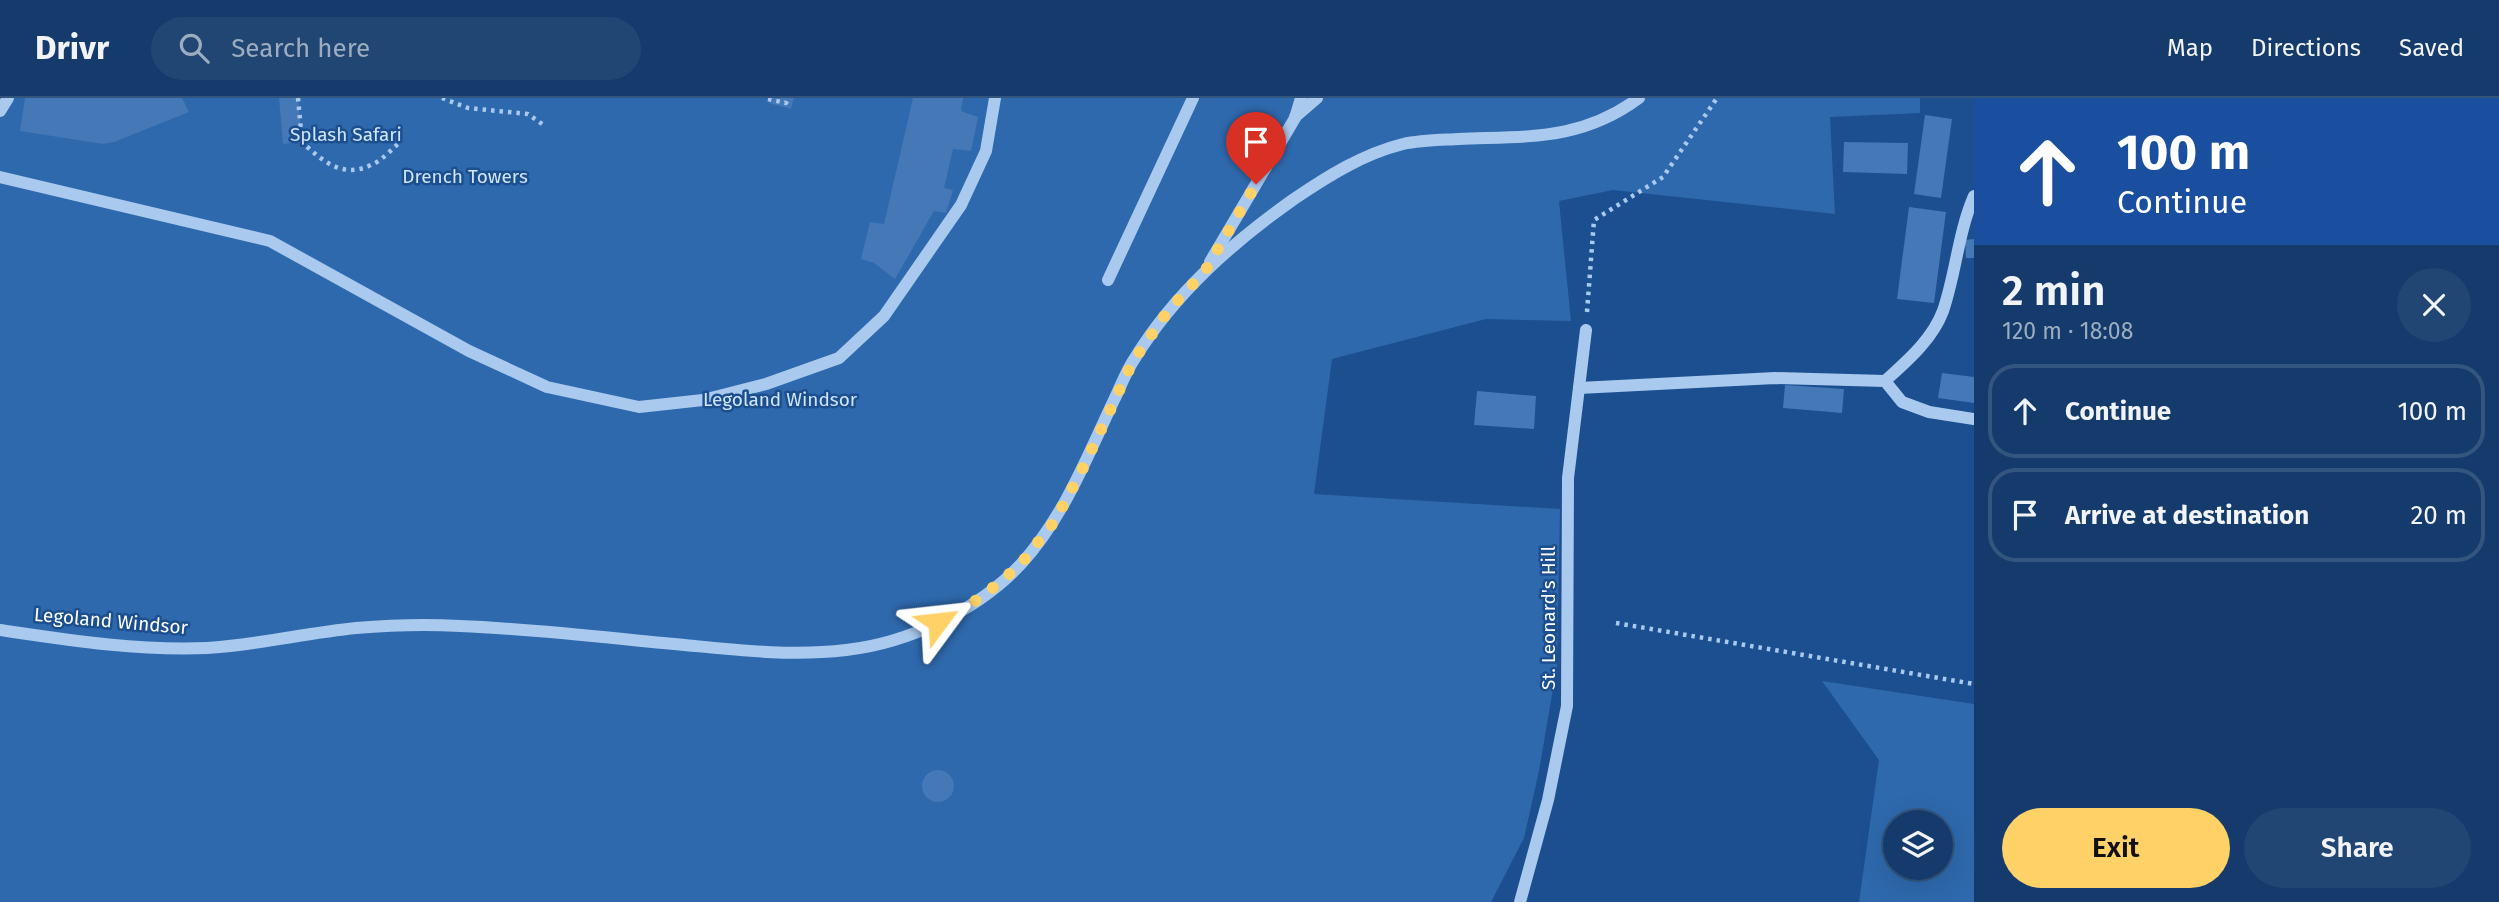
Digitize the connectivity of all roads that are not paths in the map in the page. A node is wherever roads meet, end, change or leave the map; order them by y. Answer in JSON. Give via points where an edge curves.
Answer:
{"nodes":[{"id":1,"x":8,"y":98,"type":"edge"},
{"id":2,"x":995,"y":98,"type":"edge"},
{"id":3,"x":1194,"y":98,"type":"edge"},
{"id":4,"x":1301,"y":98,"type":"edge"},
{"id":5,"x":1317,"y":98,"type":"edge"},
{"id":6,"x":1639,"y":98,"type":"edge"},
{"id":7,"x":0,"y":111,"type":"edge"},
{"id":8,"x":1294,"y":117,"type":"junction"},
{"id":9,"x":0,"y":177,"type":"edge"},
{"id":10,"x":1974,"y":196,"type":"edge"},
{"id":11,"x":1205,"y":271,"type":"junction"},
{"id":12,"x":1108,"y":280,"type":"dead end"},
{"id":13,"x":1586,"y":330,"type":"road end"},
{"id":14,"x":1885,"y":381,"type":"junction"},
{"id":15,"x":1579,"y":388,"type":"junction"},
{"id":16,"x":1974,"y":419,"type":"edge"},
{"id":17,"x":0,"y":630,"type":"edge"},
{"id":18,"x":1520,"y":902,"type":"edge"}],
"edges":[{"from":1,"to":7,"type":"street"},
{"from":2,"to":9,"type":"street","via":[[986,151],[961,205],[884,316],[839,358],[703,400],[639,407],[547,387],[469,351],[270,242]]},
{"from":3,"to":12,"type":"street"},
{"from":4,"to":8,"type":"street"},
{"from":5,"to":8,"type":"street"},
{"from":6,"to":11,"type":"street","via":[[1583,129],[1406,143],[1370,155],[1337,170],[1293,200]]},
{"from":8,"to":11,"type":"street"},
{"from":10,"to":14,"type":"street","via":[[1942,312],[1925,342]]},
{"from":11,"to":17,"type":"street","name":"Legoland Windsor","via":[[1168,311],[1133,361],[1054,522],[1020,565],[982,597],[893,640],[802,654],[410,625],[259,643],[157,648]]},
{"from":13,"to":15,"type":"street","name":"St. Leonard's Hill"},
{"from":14,"to":15,"type":"street","via":[[1775,378]]},
{"from":14,"to":16,"type":"street","via":[[1902,402],[1929,412]]},
{"from":15,"to":18,"type":"street","name":"St. Leonard's Hill","via":[[1568,478],[1567,706]]}]}
